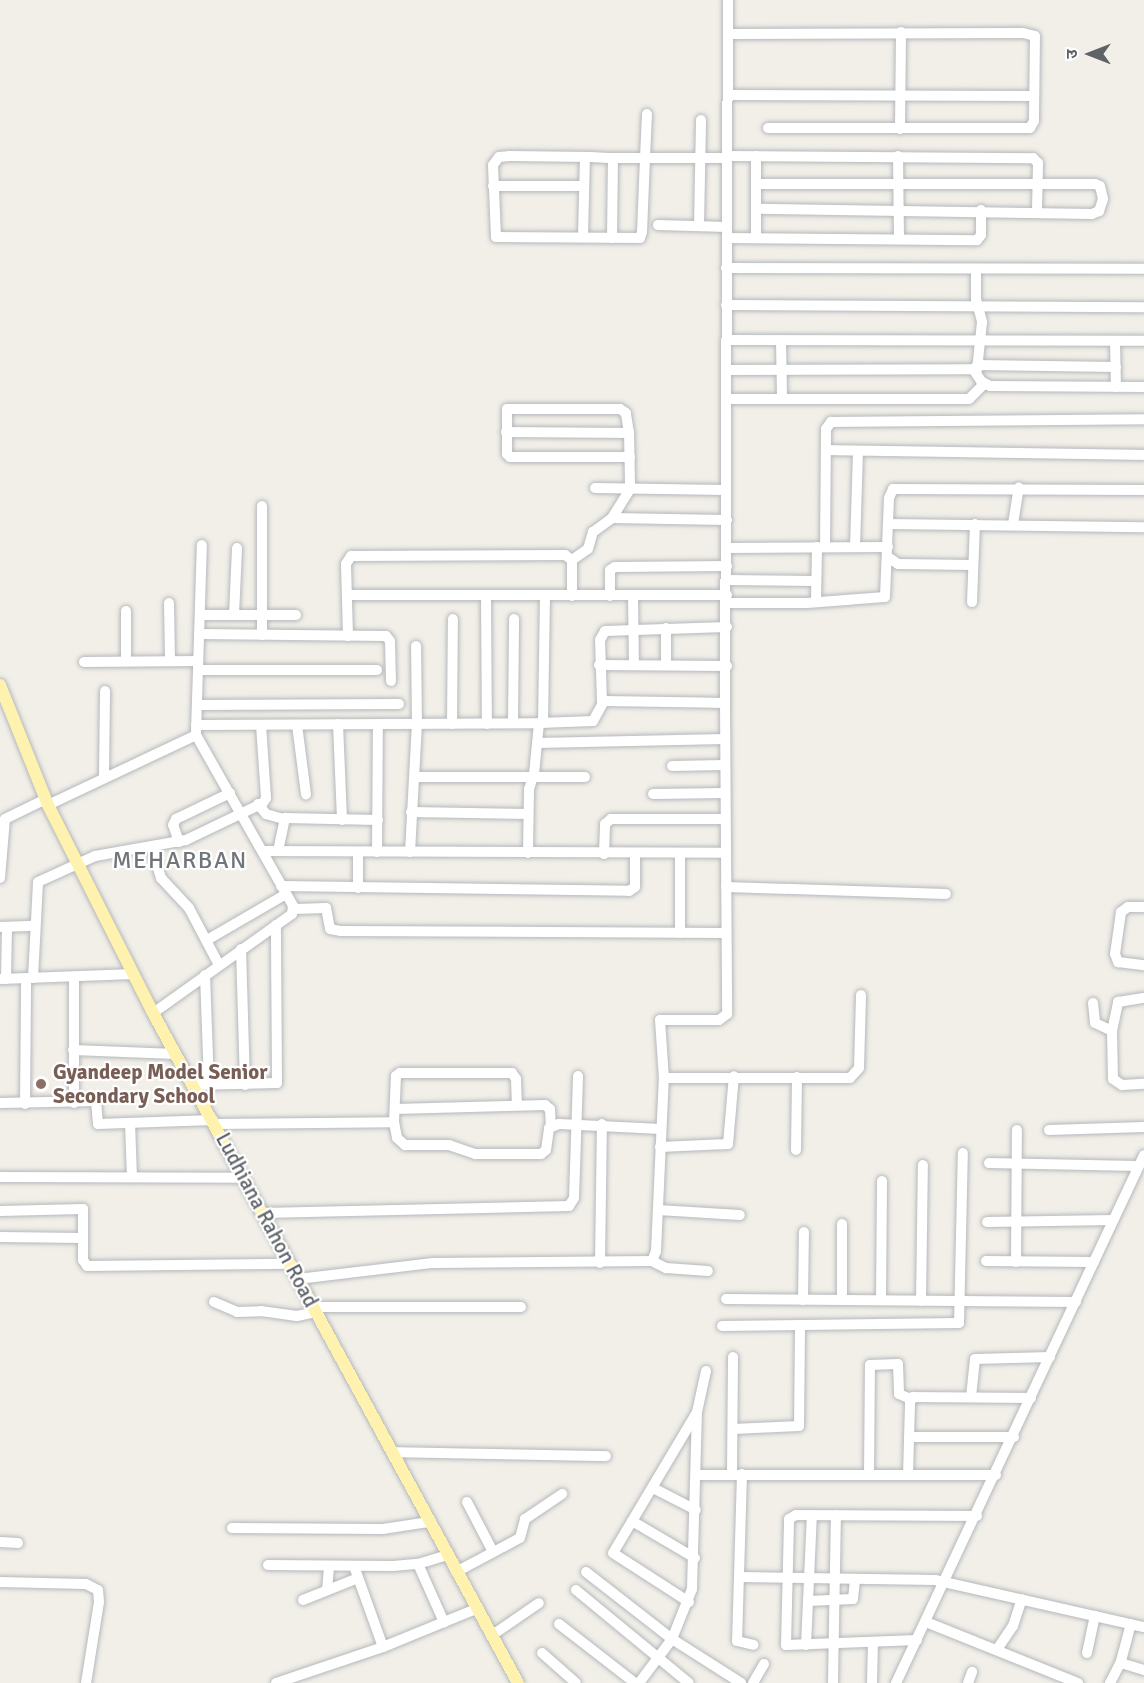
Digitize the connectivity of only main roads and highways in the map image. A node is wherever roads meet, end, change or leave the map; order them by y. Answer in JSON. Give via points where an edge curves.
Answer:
{"nodes":[{"id":1,"x":0,"y":685,"type":"edge"},
{"id":2,"x":518,"y":1683,"type":"edge"}],
"edges":[{"from":1,"to":2,"type":"main road","name":"Ludhiana Rahon Road","via":[[47,802],[153,1013]]}]}
